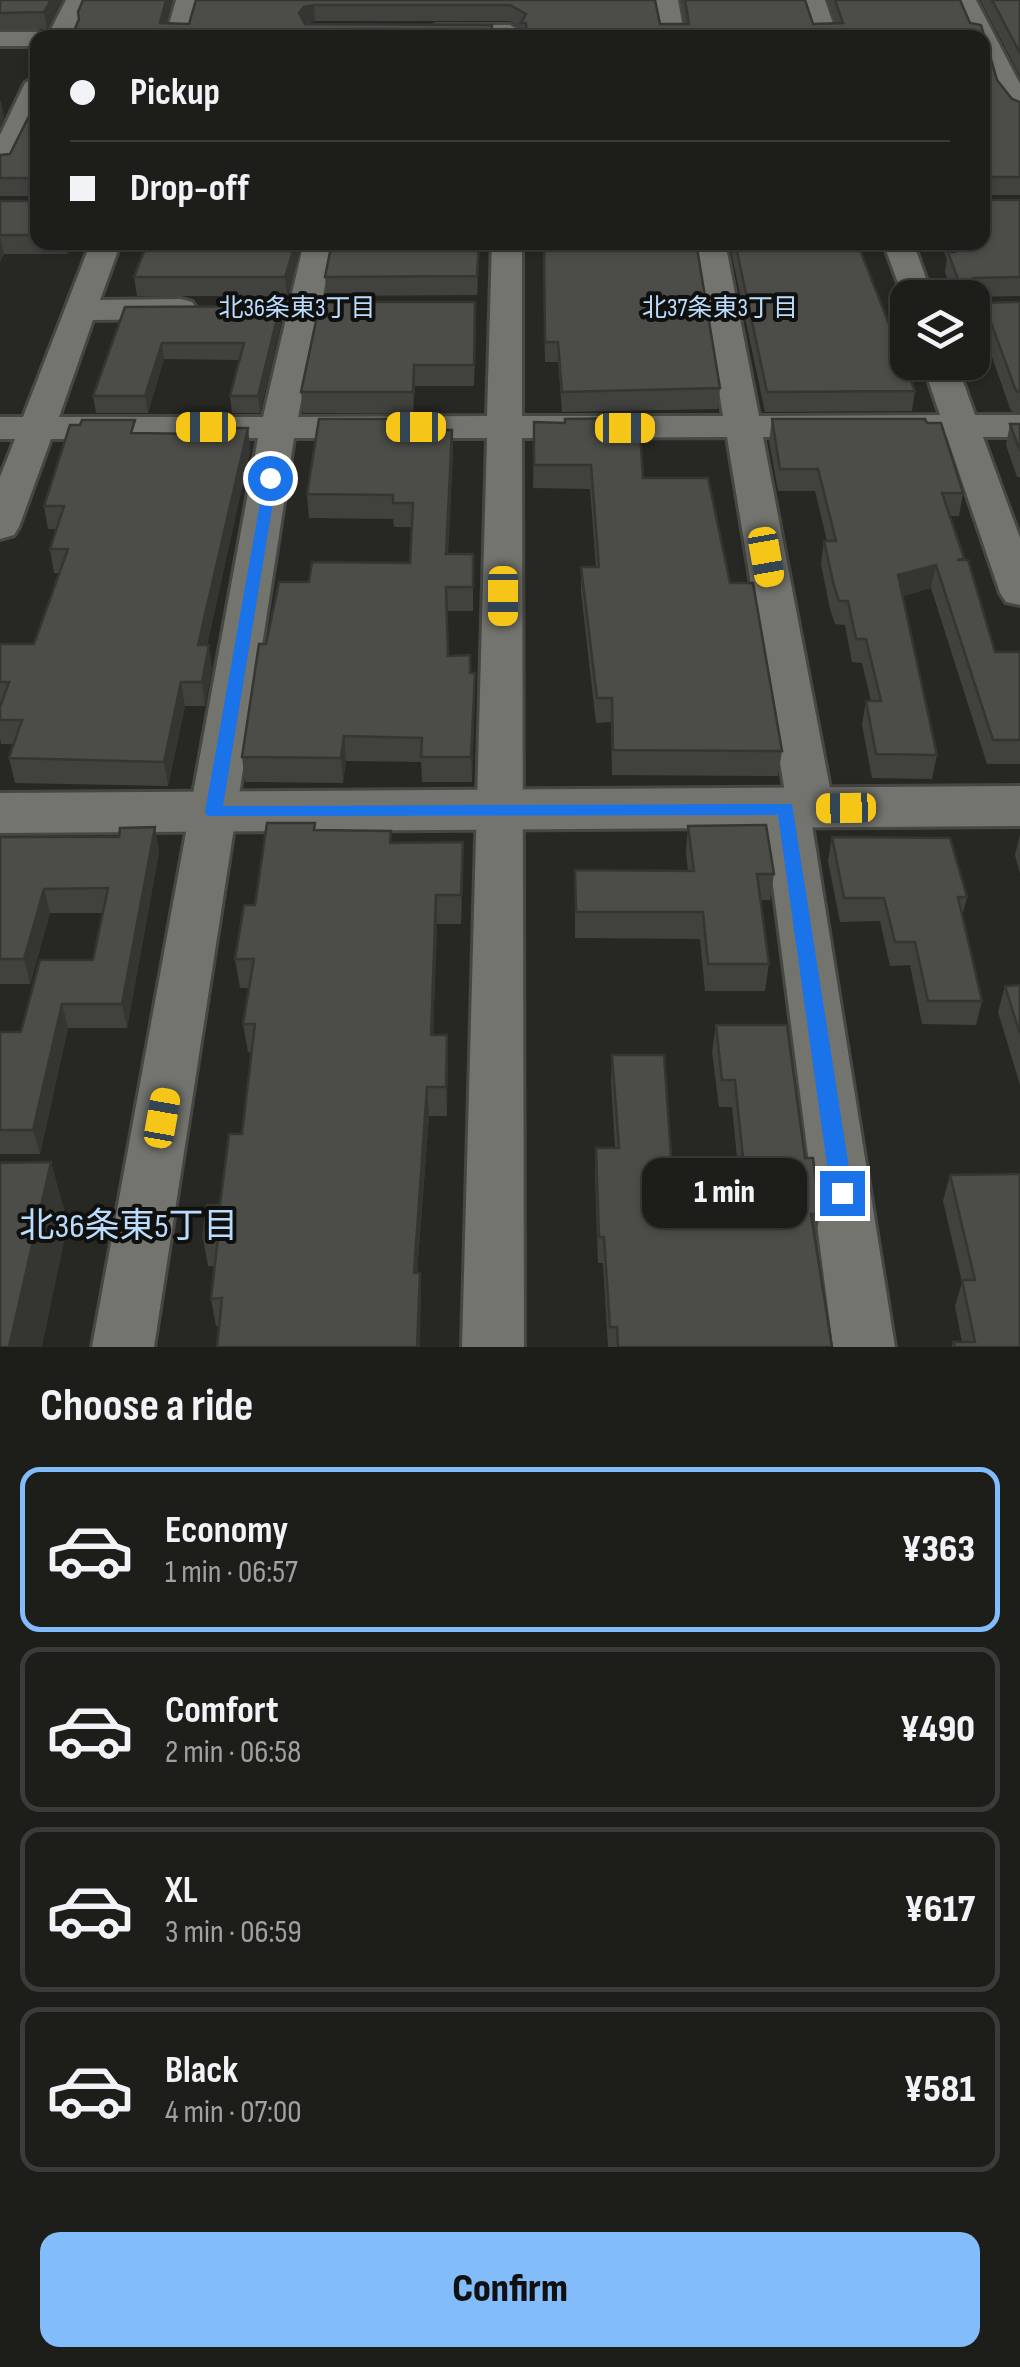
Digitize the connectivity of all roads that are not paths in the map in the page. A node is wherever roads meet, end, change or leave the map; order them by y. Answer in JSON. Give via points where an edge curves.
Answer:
{"nodes":[{"id":1,"x":78,"y":0,"type":"edge"},
{"id":2,"x":188,"y":0,"type":"edge"},
{"id":3,"x":510,"y":0,"type":"edge"},
{"id":4,"x":666,"y":0,"type":"edge"},
{"id":5,"x":813,"y":0,"type":"edge"},
{"id":6,"x":964,"y":0,"type":"edge"},
{"id":7,"x":62,"y":30,"type":"edge"},
{"id":8,"x":179,"y":30,"type":"edge"},
{"id":9,"x":510,"y":30,"type":"edge"},
{"id":10,"x":671,"y":30,"type":"edge"},
{"id":11,"x":823,"y":30,"type":"edge"},
{"id":12,"x":979,"y":30,"type":"edge"},
{"id":13,"x":30,"y":39,"type":"edge"},
{"id":14,"x":0,"y":40,"type":"edge"},
{"id":15,"x":990,"y":51,"type":"edge"},
{"id":16,"x":30,"y":86,"type":"edge"},
{"id":17,"x":0,"y":89,"type":"edge"},
{"id":18,"x":30,"y":98,"type":"edge"},
{"id":19,"x":1020,"y":110,"type":"edge"},
{"id":20,"x":3,"y":150,"type":"edge"},
{"id":21,"x":103,"y":250,"type":"edge"},
{"id":22,"x":317,"y":250,"type":"edge"},
{"id":23,"x":505,"y":250,"type":"edge"},
{"id":24,"x":711,"y":250,"type":"edge"},
{"id":25,"x":901,"y":250,"type":"edge"},
{"id":26,"x":911,"y":280,"type":"edge"},
{"id":27,"x":215,"y":309,"type":"edge"},
{"id":28,"x":83,"y":310,"type":"junction"},
{"id":29,"x":946,"y":380,"type":"edge"},
{"id":30,"x":962,"y":426,"type":"junction"},
{"id":31,"x":1020,"y":426,"type":"edge"},
{"id":32,"x":278,"y":427,"type":"junction"},
{"id":33,"x":505,"y":427,"type":"junction"},
{"id":34,"x":0,"y":428,"type":"edge"},
{"id":35,"x":36,"y":428,"type":"junction"},
{"id":36,"x":744,"y":428,"type":"junction"},
{"id":37,"x":0,"y":527,"type":"edge"},
{"id":38,"x":1020,"y":590,"type":"edge"},
{"id":39,"x":1020,"y":806,"type":"edge"},
{"id":40,"x":798,"y":809,"type":"junction"},
{"id":41,"x":500,"y":811,"type":"junction"},
{"id":42,"x":214,"y":812,"type":"junction"},
{"id":43,"x":0,"y":813,"type":"edge"},
{"id":44,"x":122,"y":1347,"type":"edge"},
{"id":45,"x":493,"y":1347,"type":"edge"},
{"id":46,"x":864,"y":1347,"type":"edge"}],
"edges":[{"from":1,"to":7,"type":"street"},
{"from":2,"to":8,"type":"street"},
{"from":3,"to":9,"type":"street"},
{"from":4,"to":10,"type":"street"},
{"from":5,"to":11,"type":"street"},
{"from":6,"to":12,"type":"street"},
{"from":13,"to":14,"type":"street"},
{"from":15,"to":19,"type":"street"},
{"from":16,"to":17,"type":"street"},
{"from":18,"to":20,"type":"street"},
{"from":21,"to":28,"type":"street"},
{"from":22,"to":32,"type":"street"},
{"from":23,"to":33,"type":"street","via":[[488,309]]},
{"from":24,"to":36,"type":"street"},
{"from":25,"to":26,"type":"street"},
{"from":27,"to":28,"type":"street"},
{"from":28,"to":35,"type":"street"},
{"from":29,"to":30,"type":"street"},
{"from":30,"to":31,"type":"street"},
{"from":30,"to":36,"type":"street"},
{"from":30,"to":38,"type":"street"},
{"from":32,"to":33,"type":"street"},
{"from":32,"to":35,"type":"street"},
{"from":32,"to":42,"type":"street"},
{"from":33,"to":36,"type":"street"},
{"from":33,"to":41,"type":"street"},
{"from":34,"to":35,"type":"street"},
{"from":35,"to":37,"type":"street"},
{"from":36,"to":40,"type":"street"},
{"from":39,"to":40,"type":"street"},
{"from":40,"to":41,"type":"street"},
{"from":40,"to":46,"type":"street"},
{"from":41,"to":42,"type":"street"},
{"from":41,"to":45,"type":"street"},
{"from":42,"to":43,"type":"street"},
{"from":42,"to":44,"type":"street"}]}
